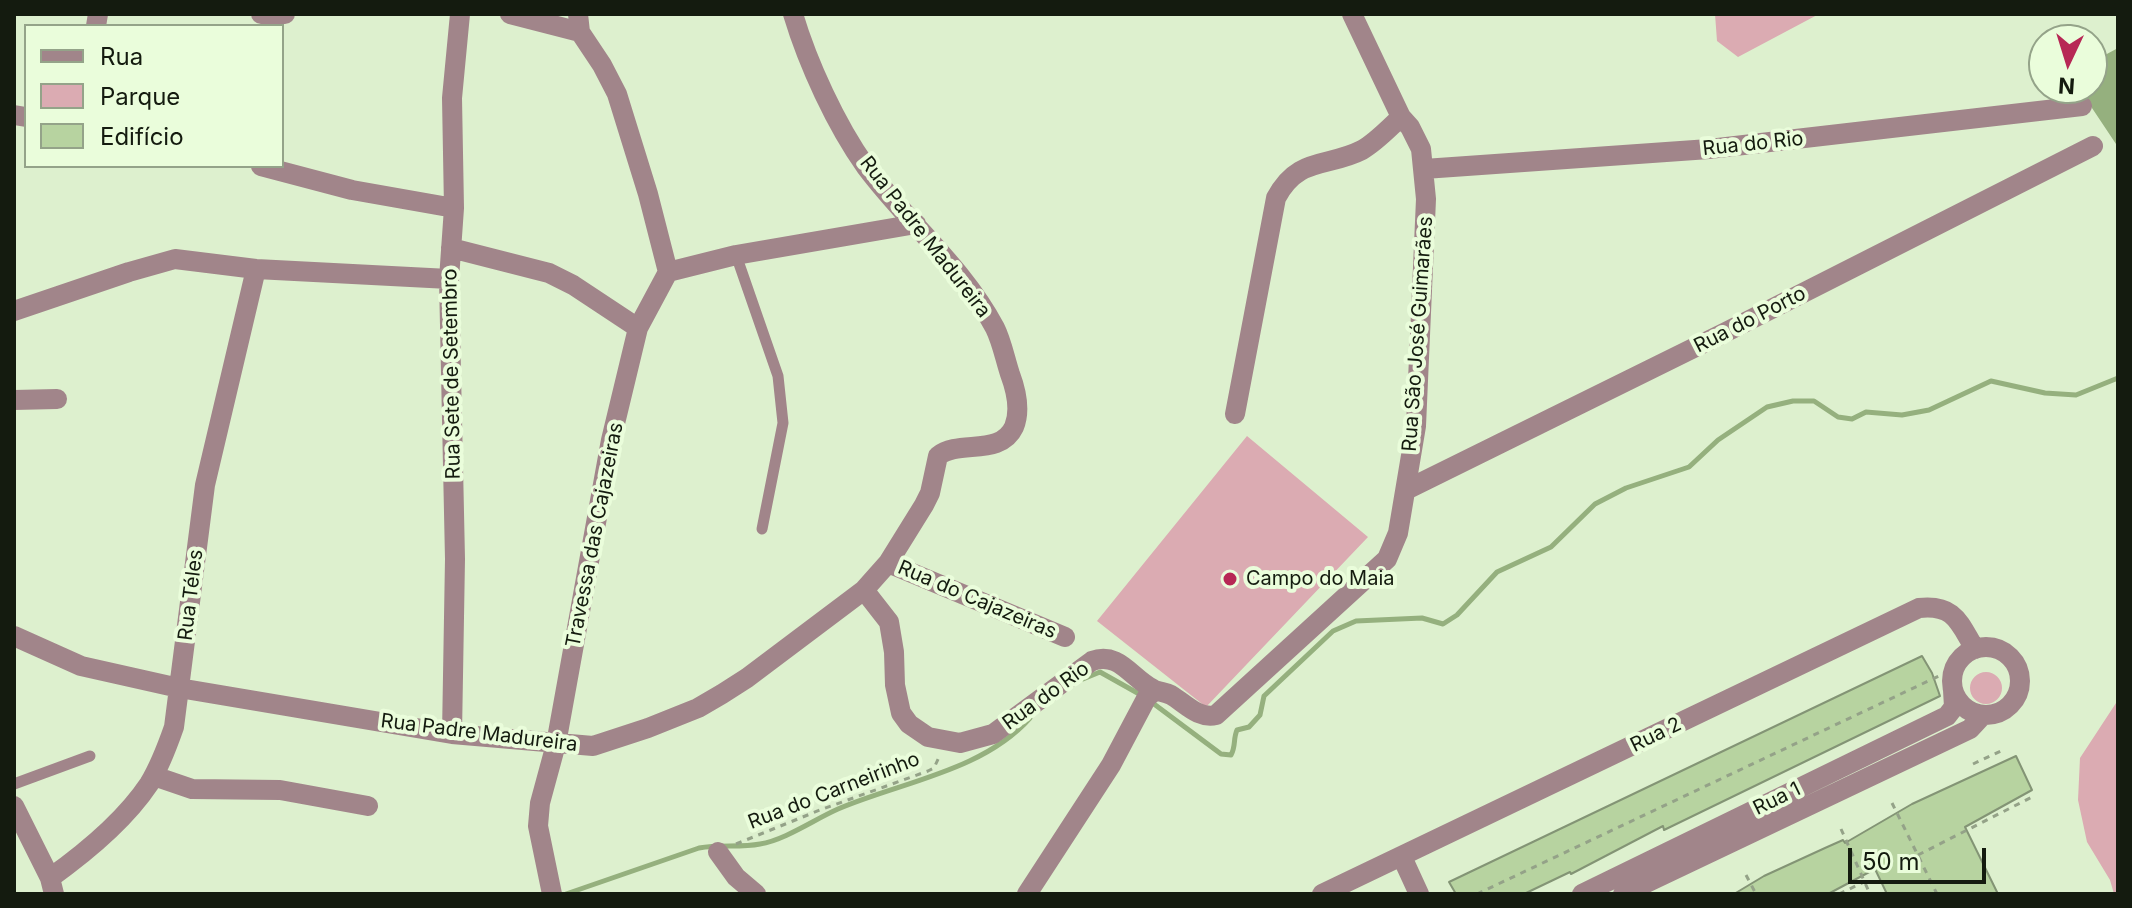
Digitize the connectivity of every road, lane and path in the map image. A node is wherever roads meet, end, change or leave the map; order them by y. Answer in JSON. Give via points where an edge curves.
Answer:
{"nodes":[{"id":1,"x":261,"y":14,"type":"edge"},
{"id":2,"x":285,"y":14,"type":"edge"},
{"id":3,"x":460,"y":14,"type":"edge"},
{"id":4,"x":510,"y":14,"type":"edge"},
{"id":5,"x":793,"y":14,"type":"edge"},
{"id":6,"x":1352,"y":14,"type":"edge"},
{"id":7,"x":579,"y":23,"type":"edge"},
{"id":8,"x":2082,"y":106,"type":"dead end"},
{"id":9,"x":1401,"y":117,"type":"junction"},
{"id":10,"x":2093,"y":146,"type":"dead end"},
{"id":11,"x":269,"y":168,"type":"edge"},
{"id":12,"x":1424,"y":169,"type":"junction"},
{"id":13,"x":454,"y":208,"type":"junction"},
{"id":14,"x":916,"y":224,"type":"junction"},
{"id":15,"x":451,"y":248,"type":"junction"},
{"id":16,"x":736,"y":255,"type":"junction"},
{"id":17,"x":256,"y":269,"type":"junction"},
{"id":18,"x":668,"y":272,"type":"junction"},
{"id":19,"x":449,"y":279,"type":"junction"},
{"id":20,"x":14,"y":311,"type":"edge"},
{"id":21,"x":638,"y":328,"type":"junction"},
{"id":22,"x":57,"y":399,"type":"dead end"},
{"id":23,"x":14,"y":400,"type":"edge"},
{"id":24,"x":1235,"y":414,"type":"dead end"},
{"id":25,"x":1406,"y":490,"type":"junction"},
{"id":26,"x":762,"y":529,"type":"dead end"},
{"id":27,"x":888,"y":563,"type":"junction"},
{"id":28,"x":864,"y":590,"type":"junction"},
{"id":29,"x":14,"y":636,"type":"edge"},
{"id":30,"x":1065,"y":637,"type":"dead end"},
{"id":31,"x":1975,"y":649,"type":"junction"},
{"id":32,"x":1947,"y":683,"type":"junction"},
{"id":33,"x":179,"y":688,"type":"junction"},
{"id":34,"x":1148,"y":699,"type":"junction"},
{"id":35,"x":1983,"y":715,"type":"junction"},
{"id":36,"x":452,"y":734,"type":"junction"},
{"id":37,"x":936,"y":739,"type":"junction"},
{"id":38,"x":556,"y":744,"type":"junction"},
{"id":39,"x":2003,"y":750,"type":"dead end"},
{"id":40,"x":90,"y":756,"type":"dead end"},
{"id":41,"x":1973,"y":764,"type":"dead end"},
{"id":42,"x":154,"y":776,"type":"junction"},
{"id":43,"x":14,"y":784,"type":"edge"},
{"id":44,"x":2032,"y":797,"type":"dead end"},
{"id":45,"x":1892,"y":803,"type":"dead end"},
{"id":46,"x":14,"y":806,"type":"edge"},
{"id":47,"x":368,"y":806,"type":"dead end"},
{"id":48,"x":1841,"y":829,"type":"dead end"},
{"id":49,"x":718,"y":852,"type":"joint"},
{"id":50,"x":1918,"y":855,"type":"junction"},
{"id":51,"x":1402,"y":857,"type":"junction"},
{"id":52,"x":1746,"y":875,"type":"dead end"},
{"id":53,"x":1864,"y":882,"type":"junction"},
{"id":54,"x":52,"y":886,"type":"edge"},
{"id":55,"x":552,"y":890,"type":"edge"},
{"id":56,"x":756,"y":894,"type":"edge"},
{"id":57,"x":1027,"y":894,"type":"edge"},
{"id":58,"x":1322,"y":894,"type":"edge"},
{"id":59,"x":1419,"y":894,"type":"edge"},
{"id":60,"x":1477,"y":894,"type":"edge"},
{"id":61,"x":1582,"y":894,"type":"edge"},
{"id":62,"x":1623,"y":894,"type":"edge"},
{"id":63,"x":1756,"y":894,"type":"edge"},
{"id":64,"x":1839,"y":894,"type":"edge"},
{"id":65,"x":1870,"y":894,"type":"edge"},
{"id":66,"x":1937,"y":894,"type":"edge"}],
"edges":[{"from":1,"to":2,"type":"street"},
{"from":3,"to":13,"type":"street","name":"Rua Sete de Setembro","via":[[452,98]]},
{"from":4,"to":7,"type":"street"},
{"from":5,"to":14,"type":"street","name":"Rua Padre Madureira","via":[[832,107],[865,164]]},
{"from":6,"to":9,"type":"street","name":"Rua São José Guimarães"},
{"from":7,"to":18,"type":"street","via":[[617,94]]},
{"from":8,"to":12,"type":"street","name":"Rua do Rio","via":[[1709,149]]},
{"from":9,"to":12,"type":"street","name":"Rua São José Guimarães","via":[[1421,149]]},
{"from":9,"to":24,"type":"street","via":[[1361,150],[1310,164],[1283,184]]},
{"from":10,"to":25,"type":"street","name":"Rua do Porto"},
{"from":11,"to":13,"type":"street"},
{"from":12,"to":25,"type":"street","name":"Rua São José Guimarães","via":[[1416,426]]},
{"from":13,"to":15,"type":"street","name":"Rua Sete de Setembro"},
{"from":14,"to":16,"type":"street"},
{"from":14,"to":27,"type":"street","name":"Rua Padre Madureira","via":[[996,331],[1016,391],[1017,413],[1006,437],[938,456],[930,493]]},
{"from":15,"to":19,"type":"street","name":"Rua Sete de Setembro"},
{"from":15,"to":21,"type":"street","via":[[549,273]]},
{"from":16,"to":18,"type":"street"},
{"from":16,"to":26,"type":"lane","via":[[778,376],[783,423]]},
{"from":17,"to":19,"type":"street"},
{"from":17,"to":20,"type":"street","via":[[175,259]]},
{"from":17,"to":33,"type":"street","name":"Rua Téles","via":[[205,485]]},
{"from":18,"to":21,"type":"street","name":"Travessa das Cajazeiras"},
{"from":19,"to":36,"type":"street","name":"Rua Sete de Setembro","via":[[455,559]]},
{"from":21,"to":38,"type":"street","name":"Travessa das Cajazeiras","via":[[611,440]]},
{"from":22,"to":23,"type":"street"},
{"from":25,"to":34,"type":"street","name":"Rua São José Guimarães","via":[[1387,559],[1220,713],[1202,716],[1167,693]]},
{"from":27,"to":28,"type":"street","name":"Rua Padre Madureira"},
{"from":27,"to":30,"type":"street","name":"Rua do Cajazeiras"},
{"from":28,"to":37,"type":"street","via":[[889,622],[901,713],[909,724]]},
{"from":28,"to":38,"type":"street","name":"Rua Padre Madureira","via":[[698,708],[593,746]]},
{"from":29,"to":33,"type":"street","name":"Rua Padre Madureira","via":[[81,666]]},
{"from":31,"to":32,"type":"street","name":"Rua 1"},
{"from":31,"to":35,"type":"street","name":"Rua 1","via":[[2005,653],[2020,677],[2011,705]]},
{"from":31,"to":51,"type":"street","name":"Rua 2","via":[[1954,614],[1919,608]]},
{"from":32,"to":35,"type":"street","via":[[1964,707]]},
{"from":32,"to":60,"type":"path"},
{"from":32,"to":61,"type":"street","name":"Rua 1","via":[[1954,707],[1947,716]]},
{"from":33,"to":36,"type":"street","name":"Rua Padre Madureira"},
{"from":33,"to":42,"type":"street","name":"Rua Téles","via":[[174,727]]},
{"from":34,"to":37,"type":"street","name":"Rua do Rio","via":[[1119,663],[1101,658],[993,734],[960,743]]},
{"from":34,"to":57,"type":"street"},
{"from":35,"to":62,"type":"street","name":"Rua 1","via":[[1970,729]]},
{"from":36,"to":38,"type":"street","name":"Rua Padre Madureira"},
{"from":37,"to":49,"type":"path","name":"Rua do Carneirinho","via":[[934,768]]},
{"from":38,"to":55,"type":"street","name":"Travessa das Cajazeiras","via":[[538,826]]},
{"from":39,"to":41,"type":"path"},
{"from":40,"to":43,"type":"lane"},
{"from":42,"to":47,"type":"street","via":[[192,789],[280,790]]},
{"from":42,"to":54,"type":"street","name":"Rua Téles"},
{"from":44,"to":50,"type":"path"},
{"from":45,"to":50,"type":"path"},
{"from":46,"to":54,"type":"street"},
{"from":48,"to":53,"type":"path"},
{"from":49,"to":56,"type":"street"},
{"from":50,"to":66,"type":"path"},
{"from":51,"to":58,"type":"street","name":"Rua 2"},
{"from":51,"to":59,"type":"street"},
{"from":52,"to":63,"type":"path"},
{"from":53,"to":64,"type":"path"},
{"from":53,"to":65,"type":"path"}]}
